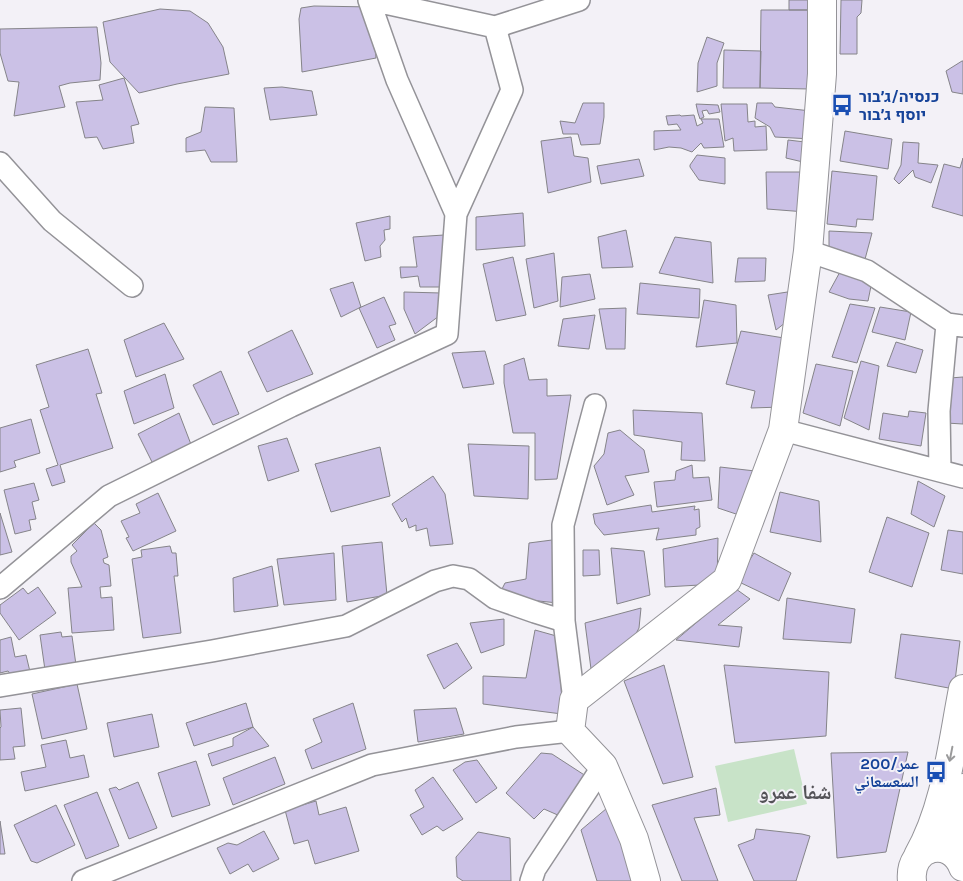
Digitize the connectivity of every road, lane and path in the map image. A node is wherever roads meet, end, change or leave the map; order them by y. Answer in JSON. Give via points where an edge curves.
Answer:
{"nodes":[{"id":1,"x":370,"y":0,"type":"edge"},
{"id":2,"x":579,"y":0,"type":"edge"},
{"id":3,"x":822,"y":0,"type":"edge"},
{"id":4,"x":495,"y":27,"type":"junction"},
{"id":5,"x":0,"y":163,"type":"edge"},
{"id":6,"x":456,"y":214,"type":"junction"},
{"id":7,"x":808,"y":250,"type":"junction"},
{"id":8,"x":132,"y":286,"type":"dead end"},
{"id":9,"x":955,"y":325,"type":"edge"},
{"id":10,"x":595,"y":405,"type":"dead end"},
{"id":11,"x":783,"y":430,"type":"junction"},
{"id":12,"x":940,"y":470,"type":"junction"},
{"id":13,"x":963,"y":477,"type":"edge"},
{"id":14,"x":0,"y":588,"type":"edge"},
{"id":15,"x":564,"y":621,"type":"junction"},
{"id":16,"x":0,"y":686,"type":"edge"},
{"id":17,"x":963,"y":689,"type":"edge"},
{"id":18,"x":574,"y":700,"type":"junction"},
{"id":19,"x":570,"y":731,"type":"junction"},
{"id":20,"x":603,"y":766,"type":"junction"},
{"id":21,"x":963,"y":788,"type":"edge"},
{"id":22,"x":962,"y":864,"type":"edge"},
{"id":23,"x":915,"y":869,"type":"edge"},
{"id":24,"x":83,"y":881,"type":"edge"},
{"id":25,"x":531,"y":881,"type":"edge"},
{"id":26,"x":646,"y":881,"type":"edge"}],
"edges":[{"from":1,"to":4,"type":"street"},
{"from":1,"to":6,"type":"street","via":[[397,80]]},
{"from":2,"to":4,"type":"street"},
{"from":3,"to":7,"type":"street","via":[[822,74]]},
{"from":4,"to":6,"type":"street","via":[[512,90]]},
{"from":5,"to":8,"type":"street","via":[[52,221]]},
{"from":6,"to":14,"type":"street","via":[[447,334],[109,496]]},
{"from":7,"to":9,"type":"street","via":[[867,271]]},
{"from":7,"to":11,"type":"street"},
{"from":9,"to":12,"type":"street","via":[[939,412]]},
{"from":10,"to":15,"type":"street","via":[[563,525]]},
{"from":11,"to":12,"type":"street"},
{"from":11,"to":18,"type":"street","via":[[727,580]]},
{"from":12,"to":13,"type":"street"},
{"from":15,"to":16,"type":"street","via":[[495,598],[469,579],[453,576],[435,581],[346,626]]},
{"from":15,"to":18,"type":"street"},
{"from":17,"to":23,"type":"street","one_way":true,"via":[[945,784]]},
{"from":18,"to":19,"type":"street"},
{"from":19,"to":20,"type":"street"},
{"from":19,"to":24,"type":"street","via":[[372,765]]},
{"from":20,"to":25,"type":"street","via":[[535,869]]},
{"from":20,"to":26,"type":"street","via":[[634,839]]},
{"from":21,"to":22,"type":"street","via":[[957,838]]},
{"from":22,"to":23,"type":"street","via":[[950,850],[934,848],[925,851]]}]}
